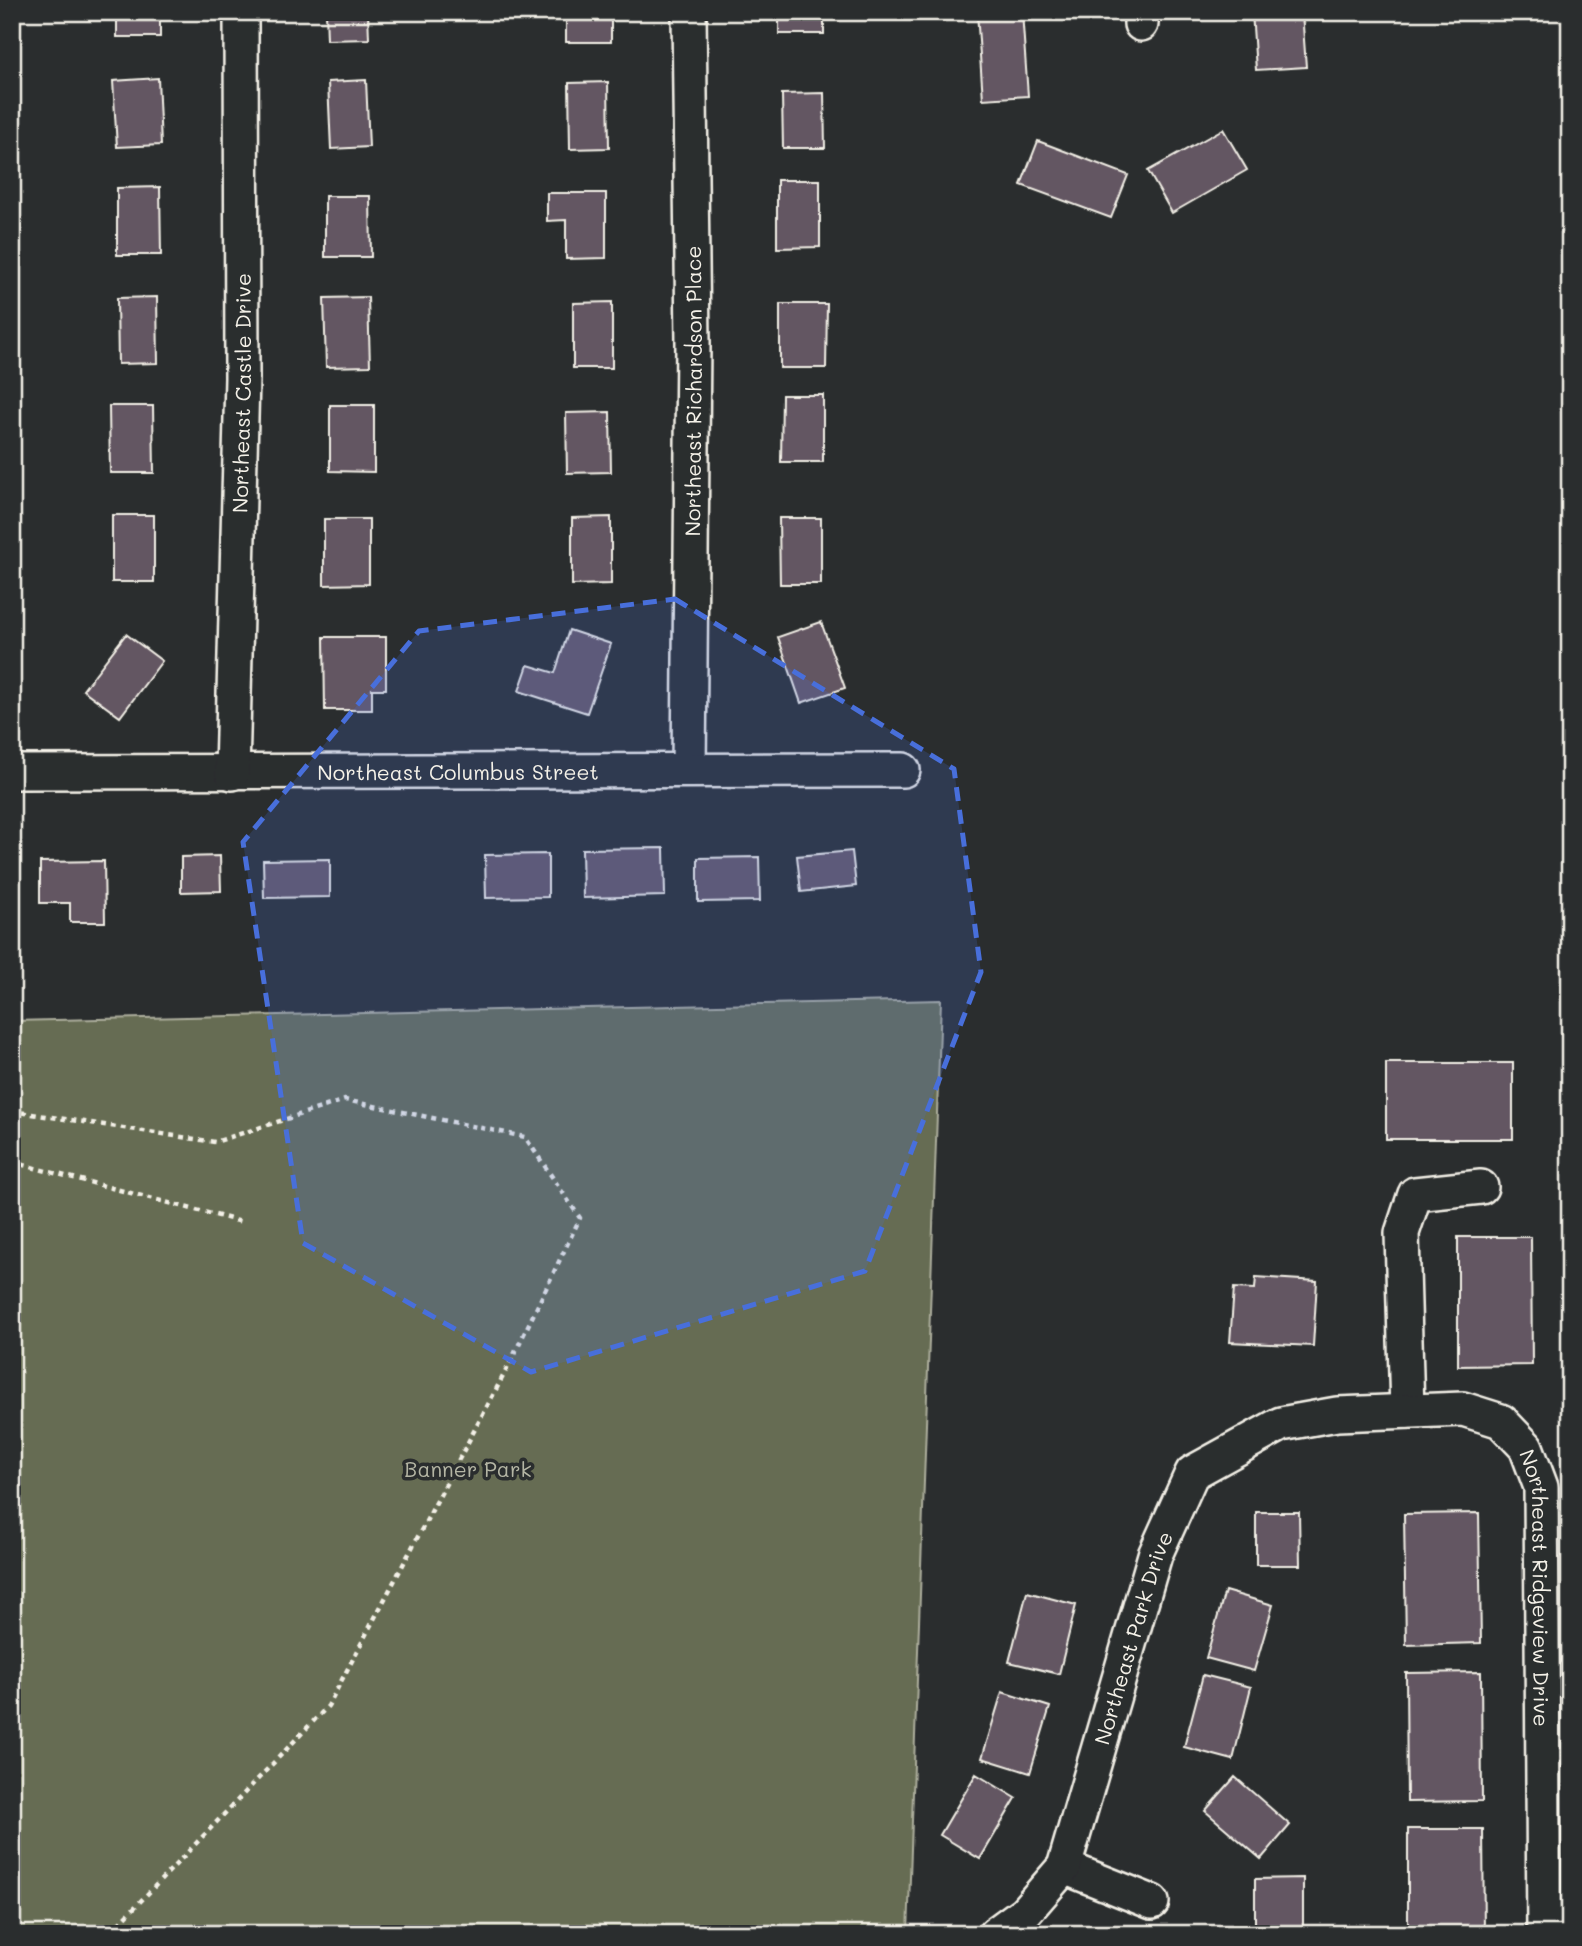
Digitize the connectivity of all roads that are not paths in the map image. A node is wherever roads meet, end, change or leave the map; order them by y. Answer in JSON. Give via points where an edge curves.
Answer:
{"nodes":[{"id":1,"x":241,"y":12,"type":"edge"},
{"id":2,"x":689,"y":12,"type":"edge"},
{"id":3,"x":689,"y":769,"type":"junction"},
{"id":4,"x":903,"y":770,"type":"dead end"},
{"id":5,"x":12,"y":772,"type":"edge"},
{"id":6,"x":232,"y":773,"type":"junction"},
{"id":7,"x":1481,"y":1187,"type":"dead end"},
{"id":8,"x":1408,"y":1411,"type":"junction"},
{"id":9,"x":1337,"y":1414,"type":"joint"},
{"id":10,"x":1064,"y":1867,"type":"junction"},
{"id":11,"x":1152,"y":1902,"type":"dead end"},
{"id":12,"x":995,"y":1934,"type":"edge"},
{"id":13,"x":1545,"y":1934,"type":"edge"}],
"edges":[{"from":1,"to":6,"type":"street","name":"Northeast Castle Drive","via":[[242,378]]},
{"from":2,"to":3,"type":"street","name":"Northeast Richardson Place","via":[[693,343]]},
{"from":3,"to":4,"type":"street","name":"Northeast Columbus Street"},
{"from":3,"to":6,"type":"street","name":"Northeast Columbus Street"},
{"from":5,"to":6,"type":"street","name":"Northeast Columbus Street"},
{"from":7,"to":8,"type":"street","via":[[1415,1194],[1402,1233]]},
{"from":8,"to":9,"type":"street","name":"Northeast Ridgeview Drive"},
{"from":8,"to":13,"type":"street","name":"Northeast Ridgeview Drive","via":[[1463,1409],[1501,1421],[1526,1447],[1541,1487]]},
{"from":9,"to":10,"type":"street","name":"Northeast Park Drive","via":[[1281,1424],[1192,1473],[1155,1555]]},
{"from":10,"to":11,"type":"street"},
{"from":10,"to":12,"type":"street","name":"Northeast Park Drive","via":[[1025,1912]]}]}
